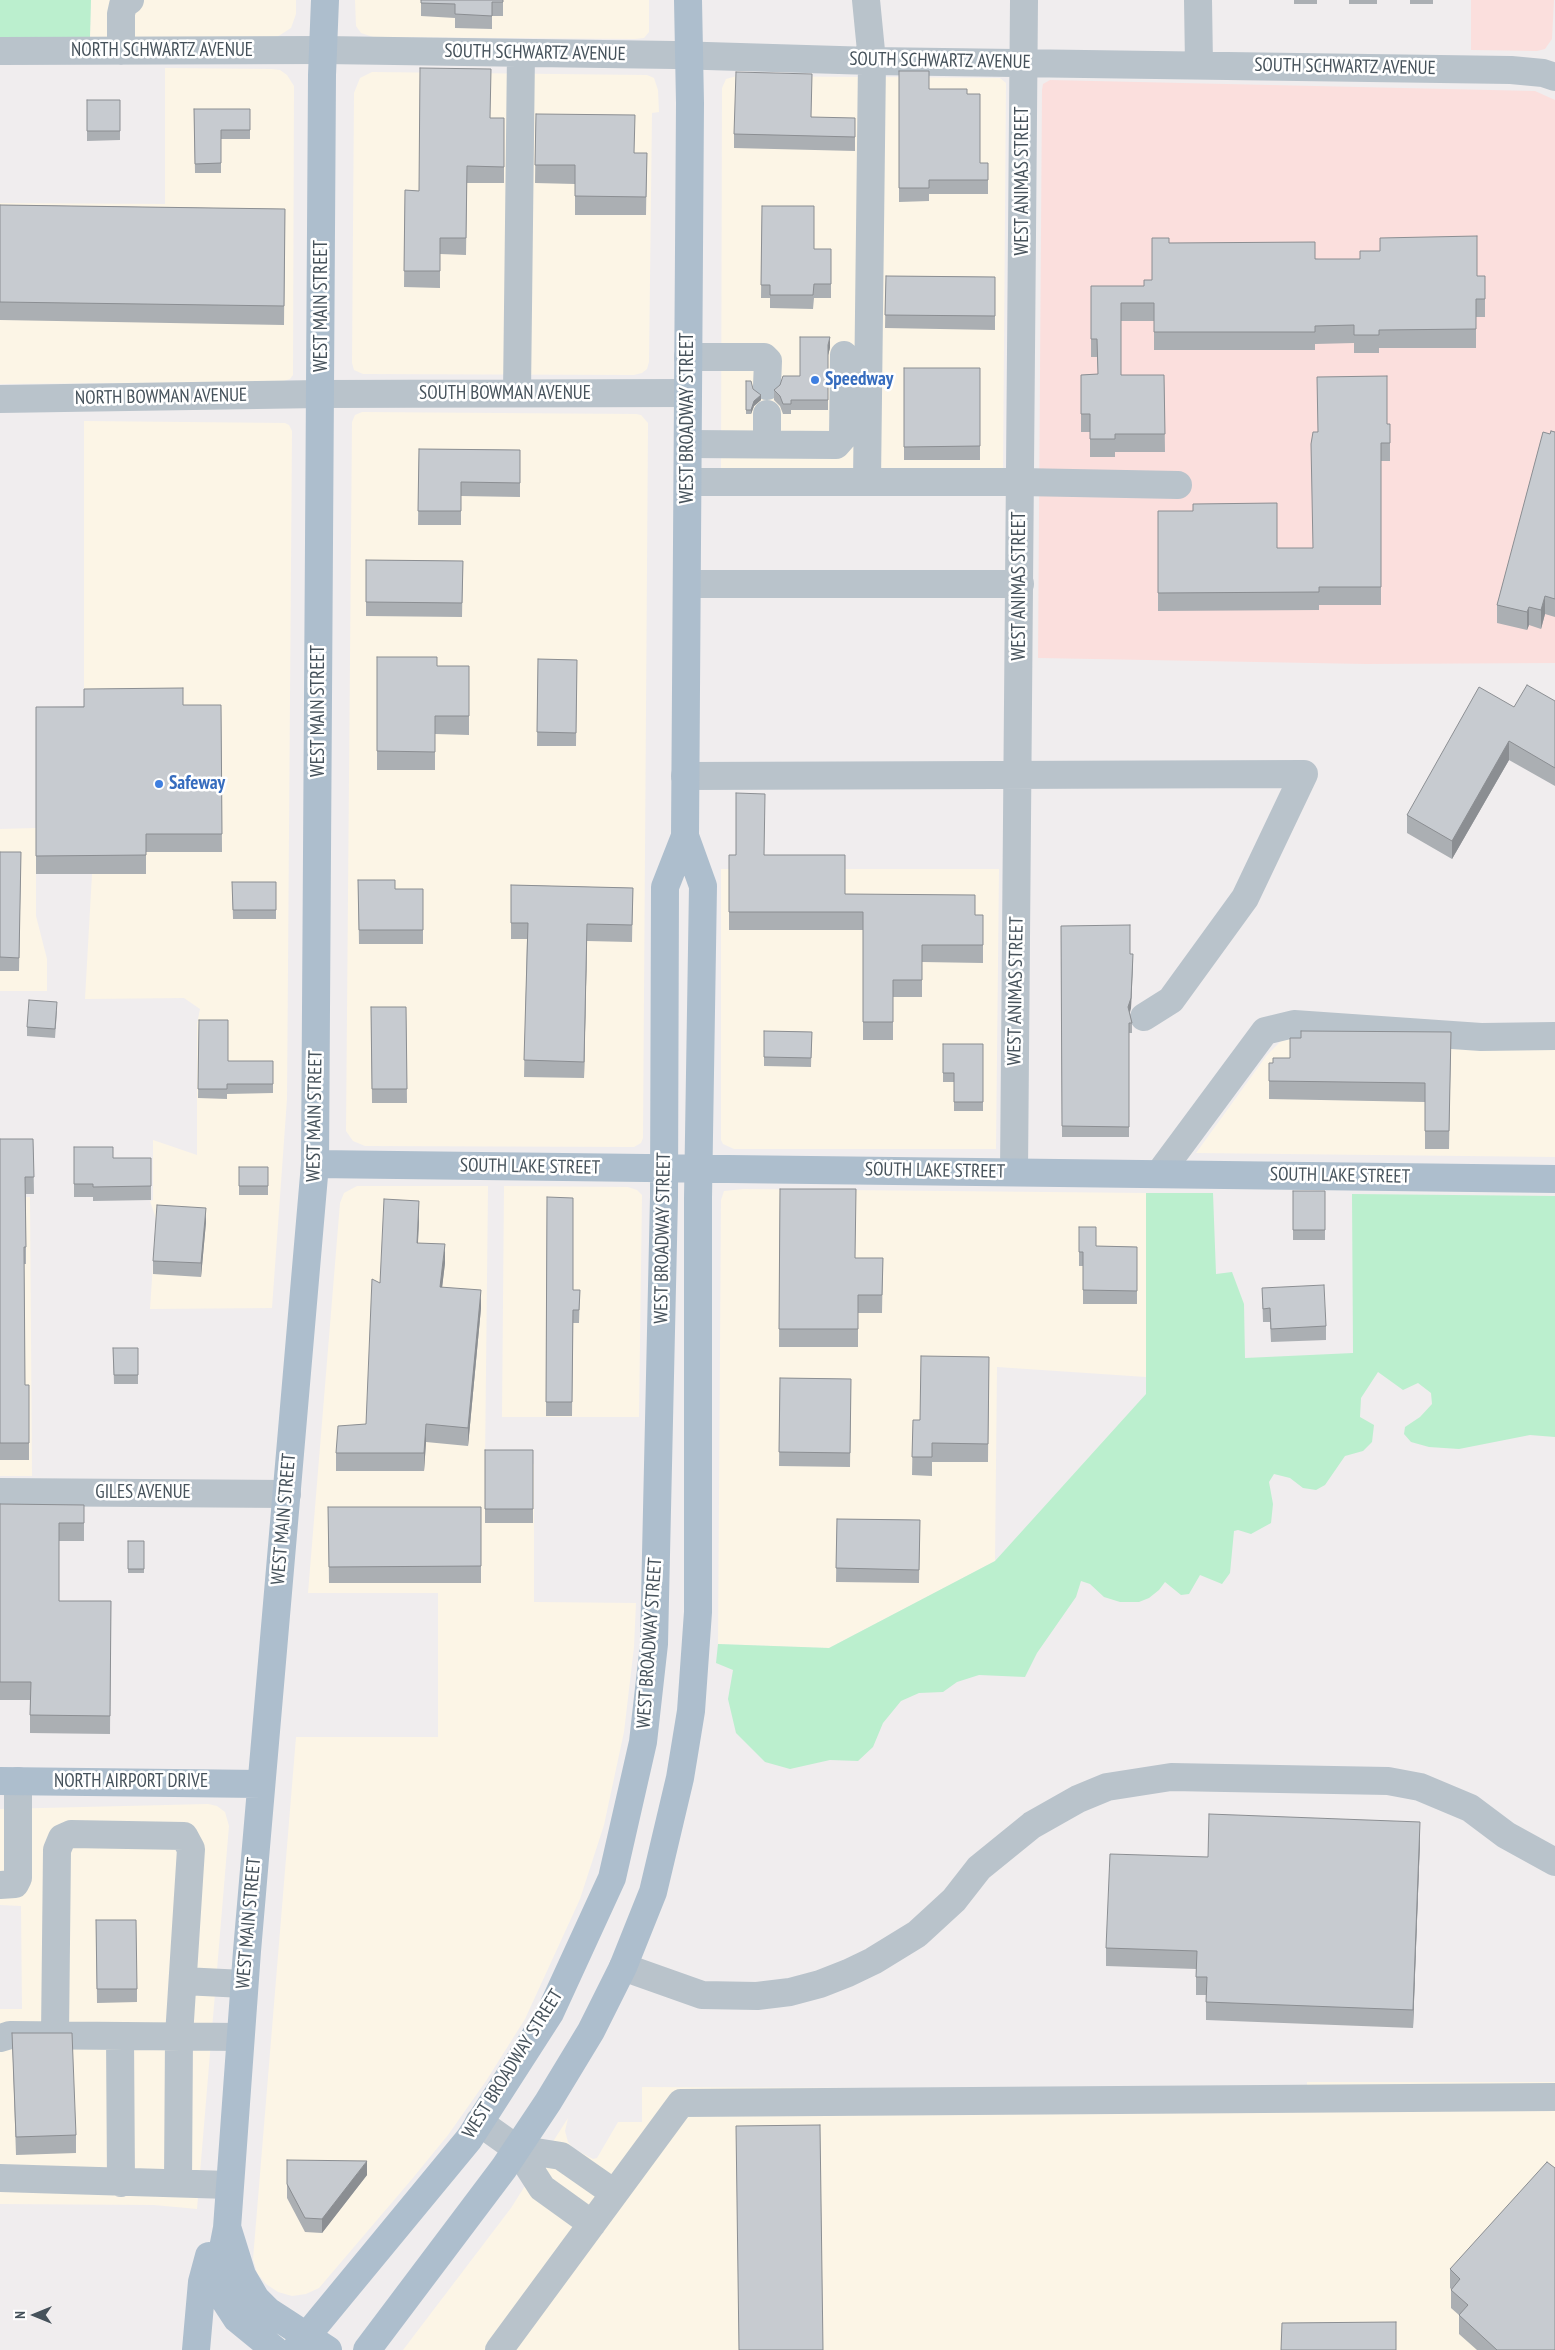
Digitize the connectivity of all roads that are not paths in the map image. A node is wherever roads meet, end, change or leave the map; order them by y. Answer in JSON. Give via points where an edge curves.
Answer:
{"nodes":[{"id":1,"x":130,"y":0,"type":"edge"},
{"id":2,"x":325,"y":0,"type":"edge"},
{"id":3,"x":688,"y":0,"type":"edge"},
{"id":4,"x":866,"y":0,"type":"edge"},
{"id":5,"x":1024,"y":0,"type":"edge"},
{"id":6,"x":1198,"y":0,"type":"edge"},
{"id":7,"x":324,"y":50,"type":"junction"},
{"id":8,"x":0,"y":51,"type":"edge"},
{"id":9,"x":121,"y":51,"type":"junction"},
{"id":10,"x":521,"y":53,"type":"junction"},
{"id":11,"x":689,"y":55,"type":"junction"},
{"id":12,"x":872,"y":61,"type":"junction"},
{"id":13,"x":1024,"y":62,"type":"junction"},
{"id":14,"x":1199,"y":64,"type":"junction"},
{"id":15,"x":1555,"y":77,"type":"edge"},
{"id":16,"x":844,"y":355,"type":"dead end"},
{"id":17,"x":688,"y":357,"type":"junction"},
{"id":18,"x":768,"y":386,"type":"dead end"},
{"id":19,"x":321,"y":394,"type":"junction"},
{"id":20,"x":517,"y":394,"type":"junction"},
{"id":21,"x":688,"y":394,"type":"junction"},
{"id":22,"x":0,"y":399,"type":"edge"},
{"id":23,"x":767,"y":414,"type":"dead end"},
{"id":24,"x":688,"y":444,"type":"junction"},
{"id":25,"x":767,"y":444,"type":"junction"},
{"id":26,"x":867,"y":481,"type":"junction"},
{"id":27,"x":688,"y":482,"type":"junction"},
{"id":28,"x":1021,"y":482,"type":"junction"},
{"id":29,"x":1178,"y":485,"type":"dead end"},
{"id":30,"x":687,"y":584,"type":"junction"},
{"id":31,"x":1020,"y":584,"type":"junction"},
{"id":32,"x":1018,"y":774,"type":"junction"},
{"id":33,"x":686,"y":776,"type":"junction"},
{"id":34,"x":685,"y":836,"type":"junction"},
{"id":35,"x":1144,"y":1017,"type":"dead end"},
{"id":36,"x":1555,"y":1036,"type":"edge"},
{"id":37,"x":315,"y":1164,"type":"junction"},
{"id":38,"x":699,"y":1168,"type":"junction"},
{"id":39,"x":664,"y":1169,"type":"junction"},
{"id":40,"x":1014,"y":1172,"type":"junction"},
{"id":41,"x":1160,"y":1174,"type":"junction"},
{"id":42,"x":1555,"y":1179,"type":"edge"},
{"id":43,"x":0,"y":1492,"type":"edge"},
{"id":44,"x":287,"y":1494,"type":"junction"},
{"id":45,"x":9,"y":1781,"type":"edge"},
{"id":46,"x":261,"y":1784,"type":"junction"},
{"id":47,"x":1555,"y":1862,"type":"edge"},
{"id":48,"x":0,"y":1886,"type":"edge"},
{"id":49,"x":623,"y":1968,"type":"junction"},
{"id":50,"x":183,"y":1981,"type":"junction"},
{"id":51,"x":244,"y":1984,"type":"junction"},
{"id":52,"x":55,"y":2035,"type":"junction"},
{"id":53,"x":120,"y":2036,"type":"junction"},
{"id":54,"x":179,"y":2036,"type":"junction"},
{"id":55,"x":240,"y":2037,"type":"junction"},
{"id":56,"x":0,"y":2038,"type":"edge"},
{"id":57,"x":1555,"y":2097,"type":"edge"},
{"id":58,"x":479,"y":2122,"type":"junction"},
{"id":59,"x":518,"y":2149,"type":"junction"},
{"id":60,"x":0,"y":2178,"type":"edge"},
{"id":61,"x":121,"y":2182,"type":"junction"},
{"id":62,"x":178,"y":2183,"type":"junction"},
{"id":63,"x":228,"y":2185,"type":"junction"},
{"id":64,"x":614,"y":2192,"type":"junction"},
{"id":65,"x":592,"y":2224,"type":"junction"},
{"id":66,"x":227,"y":2228,"type":"junction"},
{"id":67,"x":300,"y":2343,"type":"edge"},
{"id":68,"x":196,"y":2350,"type":"edge"},
{"id":69,"x":276,"y":2350,"type":"edge"},
{"id":70,"x":328,"y":2350,"type":"edge"},
{"id":71,"x":367,"y":2350,"type":"edge"},
{"id":72,"x":499,"y":2350,"type":"edge"}],
"edges":[{"from":1,"to":9,"type":"street","via":[[123,5],[121,14]]},
{"from":2,"to":7,"type":"main road","name":"WEST MAIN STREET"},
{"from":3,"to":11,"type":"main road","name":"WEST BROADWAY STREET"},
{"from":4,"to":12,"type":"street"},
{"from":5,"to":13,"type":"street","name":"WEST ANIMAS STREET"},
{"from":6,"to":14,"type":"street"},
{"from":7,"to":9,"type":"street","name":"NORTH SCHWARTZ AVENUE"},
{"from":7,"to":10,"type":"street","name":"SOUTH SCHWARTZ AVENUE"},
{"from":7,"to":19,"type":"main road","name":"WEST MAIN STREET"},
{"from":8,"to":9,"type":"street","name":"NORTH SCHWARTZ AVENUE"},
{"from":10,"to":11,"type":"street","name":"SOUTH SCHWARTZ AVENUE"},
{"from":10,"to":20,"type":"street"},
{"from":11,"to":12,"type":"street","name":"SOUTH SCHWARTZ AVENUE"},
{"from":11,"to":17,"type":"main road","name":"WEST BROADWAY STREET"},
{"from":12,"to":13,"type":"street","name":"SOUTH SCHWARTZ AVENUE"},
{"from":12,"to":26,"type":"street"},
{"from":13,"to":14,"type":"street","name":"SOUTH SCHWARTZ AVENUE"},
{"from":13,"to":28,"type":"street","name":"WEST ANIMAS STREET"},
{"from":14,"to":15,"type":"street","name":"SOUTH SCHWARTZ AVENUE","via":[[1511,70]]},
{"from":16,"to":25,"type":"street","via":[[844,436],[836,445]]},
{"from":17,"to":18,"type":"street","via":[[764,357],[768,361]]},
{"from":17,"to":21,"type":"main road","name":"WEST BROADWAY STREET"},
{"from":19,"to":20,"type":"street","name":"SOUTH BOWMAN AVENUE"},
{"from":19,"to":22,"type":"street","name":"NORTH BOWMAN AVENUE"},
{"from":19,"to":37,"type":"main road","name":"WEST MAIN STREET"},
{"from":20,"to":21,"type":"street","name":"SOUTH BOWMAN AVENUE"},
{"from":21,"to":24,"type":"main road","name":"WEST BROADWAY STREET"},
{"from":23,"to":25,"type":"street"},
{"from":24,"to":25,"type":"street"},
{"from":24,"to":27,"type":"main road","name":"WEST BROADWAY STREET"},
{"from":26,"to":27,"type":"street"},
{"from":26,"to":28,"type":"street"},
{"from":27,"to":30,"type":"main road","name":"WEST BROADWAY STREET"},
{"from":28,"to":29,"type":"street"},
{"from":28,"to":31,"type":"street","name":"WEST ANIMAS STREET"},
{"from":30,"to":31,"type":"street"},
{"from":30,"to":33,"type":"main road","name":"WEST BROADWAY STREET"},
{"from":31,"to":32,"type":"street","name":"WEST ANIMAS STREET"},
{"from":32,"to":33,"type":"street"},
{"from":32,"to":35,"type":"street","via":[[1304,774],[1246,898],[1171,1000]]},
{"from":32,"to":40,"type":"street","name":"WEST ANIMAS STREET"},
{"from":33,"to":34,"type":"main road","name":"WEST BROADWAY STREET"},
{"from":34,"to":38,"type":"main road","name":"WEST BROADWAY STREET","via":[[703,886]]},
{"from":34,"to":39,"type":"main road","name":"WEST BROADWAY STREET","via":[[666,887]]},
{"from":36,"to":41,"type":"street","via":[[1481,1037],[1294,1024],[1265,1031]]},
{"from":37,"to":39,"type":"main road","name":"SOUTH LAKE STREET"},
{"from":37,"to":44,"type":"main road","name":"WEST MAIN STREET"},
{"from":38,"to":39,"type":"main road","name":"SOUTH LAKE STREET"},
{"from":38,"to":40,"type":"main road","name":"SOUTH LAKE STREET"},
{"from":38,"to":49,"type":"main road","name":"WEST BROADWAY STREET","via":[[695,1669],[680,1778],[653,1892]]},
{"from":39,"to":58,"type":"main road","name":"WEST BROADWAY STREET","via":[[656,1600],[643,1742],[612,1878],[550,2013]]},
{"from":40,"to":41,"type":"main road","name":"SOUTH LAKE STREET"},
{"from":41,"to":42,"type":"main road","name":"SOUTH LAKE STREET"},
{"from":43,"to":44,"type":"street","name":"GILES AVENUE"},
{"from":44,"to":46,"type":"main road","name":"WEST MAIN STREET"},
{"from":45,"to":46,"type":"main road","name":"NORTH AIRPORT DRIVE"},
{"from":45,"to":48,"type":"street","via":[[18,1878],[14,1884]]},
{"from":46,"to":51,"type":"main road","name":"WEST MAIN STREET"},
{"from":47,"to":49,"type":"street","via":[[1506,1835],[1470,1808],[1420,1787],[1388,1781],[1170,1777],[1107,1787],[1032,1825],[979,1868],[954,1900],[917,1934],[848,1974],[820,1984],[757,1996],[702,1995]]},
{"from":49,"to":59,"type":"main road","name":"WEST BROADWAY STREET","via":[[591,2032]]},
{"from":50,"to":51,"type":"street"},
{"from":50,"to":52,"type":"street","via":[[189,1842],[177,1834],[71,1834],[62,1838],[57,1850]]},
{"from":50,"to":54,"type":"street"},
{"from":51,"to":55,"type":"main road","name":"WEST MAIN STREET"},
{"from":52,"to":53,"type":"street"},
{"from":52,"to":56,"type":"street"},
{"from":53,"to":54,"type":"street"},
{"from":53,"to":61,"type":"street"},
{"from":54,"to":55,"type":"street"},
{"from":54,"to":62,"type":"street"},
{"from":55,"to":63,"type":"main road","name":"WEST MAIN STREET"},
{"from":57,"to":64,"type":"street","via":[[681,2103]]},
{"from":58,"to":59,"type":"street"},
{"from":58,"to":67,"type":"main road","name":"WEST BROADWAY STREET","via":[[469,2139]]},
{"from":59,"to":64,"type":"street","via":[[561,2156]]},
{"from":59,"to":65,"type":"street","via":[[542,2188]]},
{"from":59,"to":71,"type":"main road","name":"WEST BROADWAY STREET"},
{"from":60,"to":61,"type":"street"},
{"from":61,"to":62,"type":"street"},
{"from":62,"to":63,"type":"street"},
{"from":63,"to":66,"type":"main road","name":"WEST MAIN STREET"},
{"from":63,"to":68,"type":"main road","via":[[202,2282]]},
{"from":64,"to":65,"type":"street"},
{"from":65,"to":72,"type":"street"},
{"from":66,"to":67,"type":"main road","name":"WEST MAIN STREET","via":[[248,2287]]},
{"from":66,"to":69,"type":"main road","name":"WEST MAIN STREET","via":[[218,2274],[224,2299],[237,2320]]},
{"from":67,"to":70,"type":"main road","name":"WEST MAIN STREET"}]}
